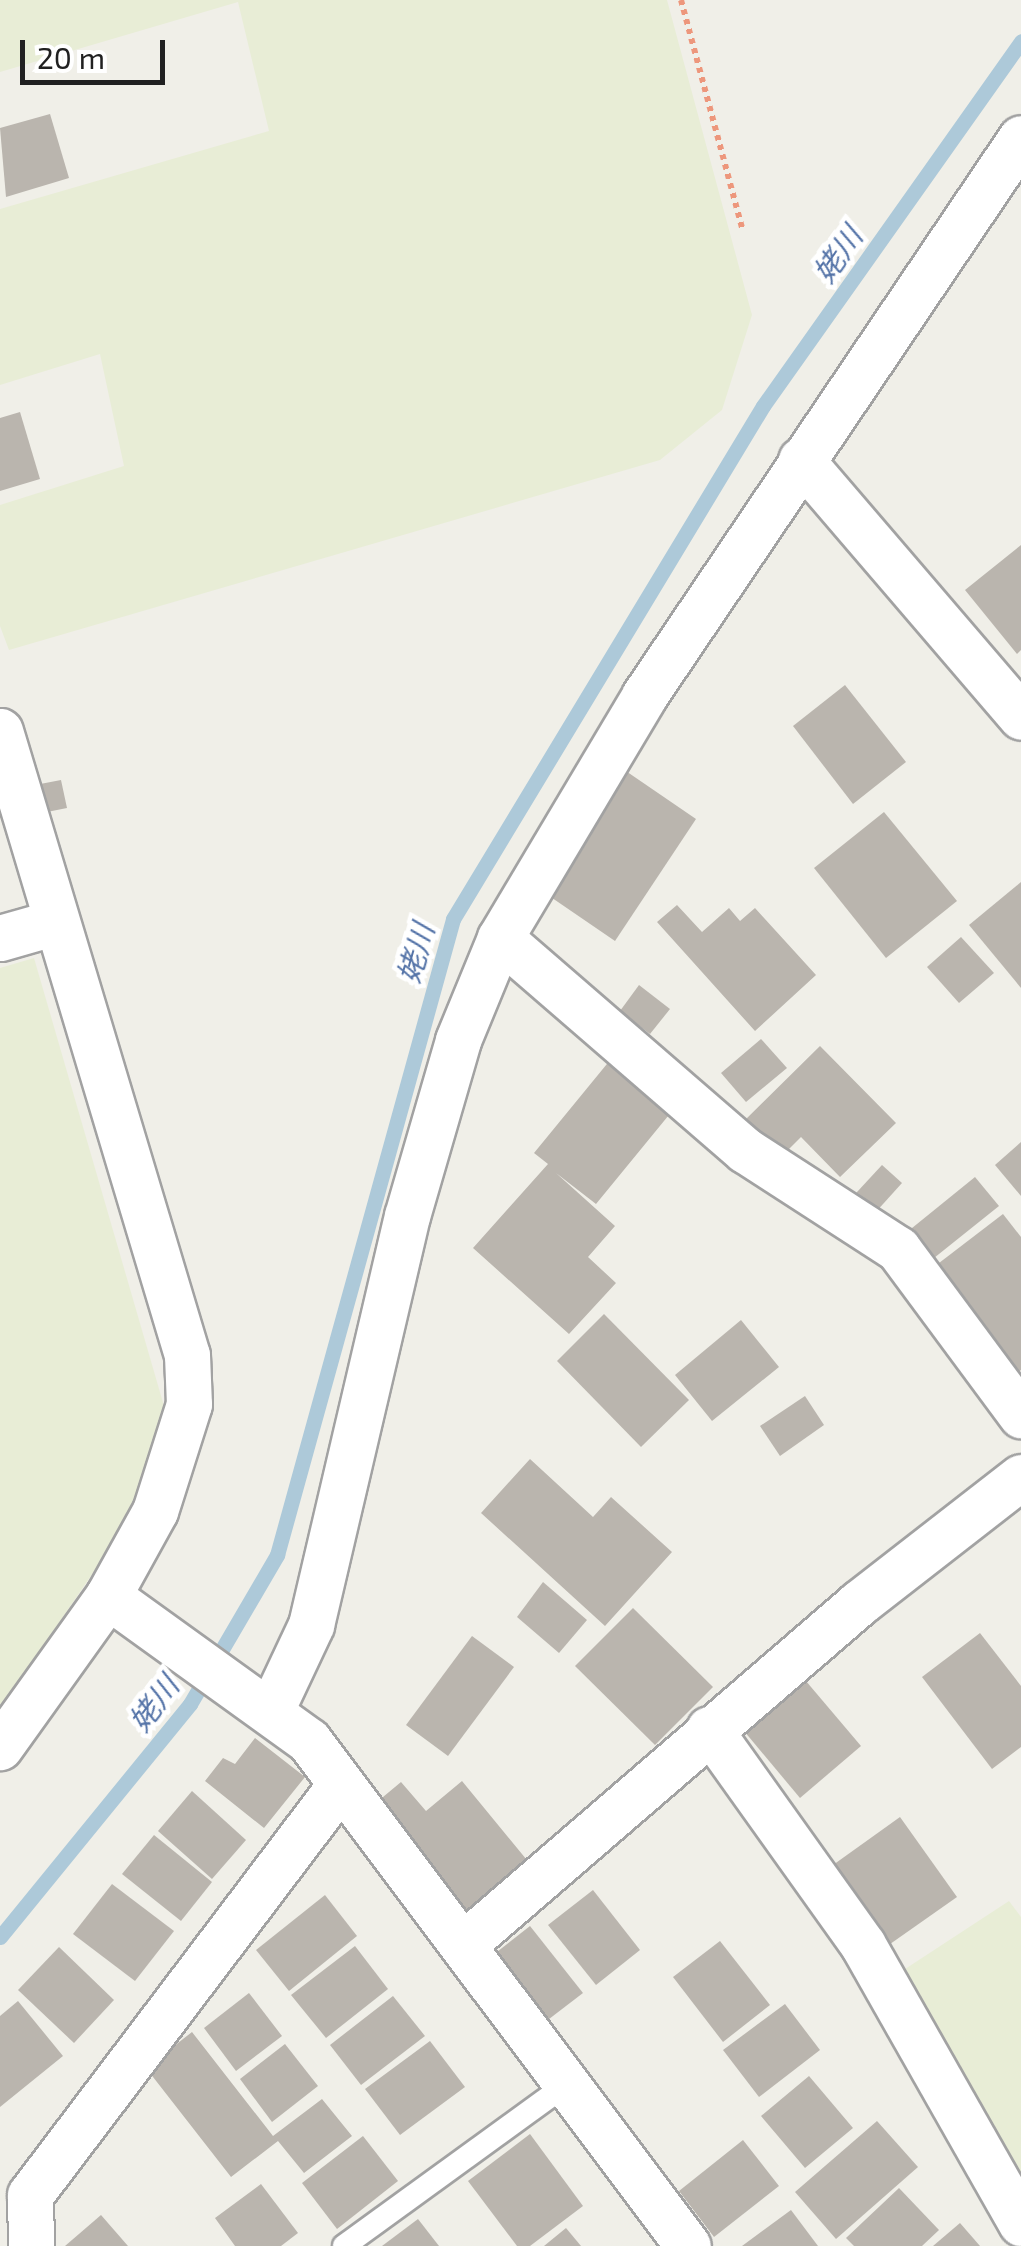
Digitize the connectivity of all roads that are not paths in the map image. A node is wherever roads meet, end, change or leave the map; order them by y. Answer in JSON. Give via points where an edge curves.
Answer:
{"nodes":[{"id":1,"x":1021,"y":138,"type":"edge"},
{"id":2,"x":800,"y":460,"type":"junction"},
{"id":3,"x":1021,"y":717,"type":"edge"},
{"id":4,"x":0,"y":731,"type":"edge"},
{"id":5,"x":56,"y":922,"type":"junction"},
{"id":6,"x":0,"y":938,"type":"edge"},
{"id":7,"x":500,"y":938,"type":"junction"},
{"id":8,"x":1020,"y":1410,"type":"edge"},
{"id":9,"x":1021,"y":1477,"type":"edge"},
{"id":10,"x":108,"y":1596,"type":"junction"},
{"id":11,"x":264,"y":1703,"type":"junction"},
{"id":12,"x":709,"y":1729,"type":"junction"},
{"id":13,"x":0,"y":1747,"type":"edge"},
{"id":14,"x":340,"y":1784,"type":"junction"},
{"id":15,"x":465,"y":1943,"type":"junction"},
{"id":16,"x":568,"y":2084,"type":"junction"},
{"id":17,"x":1021,"y":2223,"type":"edge"},
{"id":18,"x":31,"y":2246,"type":"edge"},
{"id":19,"x":344,"y":2246,"type":"edge"},
{"id":20,"x":688,"y":2246,"type":"edge"}],
"edges":[{"from":1,"to":2,"type":"street"},
{"from":2,"to":3,"type":"street"},
{"from":2,"to":7,"type":"street","via":[[644,696]]},
{"from":4,"to":5,"type":"street"},
{"from":5,"to":6,"type":"street"},
{"from":5,"to":10,"type":"street","via":[[187,1355],[189,1404],[154,1512]]},
{"from":7,"to":8,"type":"street","via":[[745,1150],[898,1249]]},
{"from":7,"to":11,"type":"street","via":[[458,1040],[407,1216],[311,1625]]},
{"from":9,"to":12,"type":"street"},
{"from":10,"to":11,"type":"street"},
{"from":10,"to":13,"type":"street"},
{"from":11,"to":14,"type":"street","via":[[309,1741]]},
{"from":12,"to":15,"type":"street"},
{"from":12,"to":17,"type":"street","via":[[863,1945]]},
{"from":14,"to":15,"type":"street"},
{"from":14,"to":18,"type":"street","via":[[30,2195]]},
{"from":15,"to":16,"type":"street"},
{"from":16,"to":19,"type":"lane"},
{"from":16,"to":20,"type":"street"}]}
